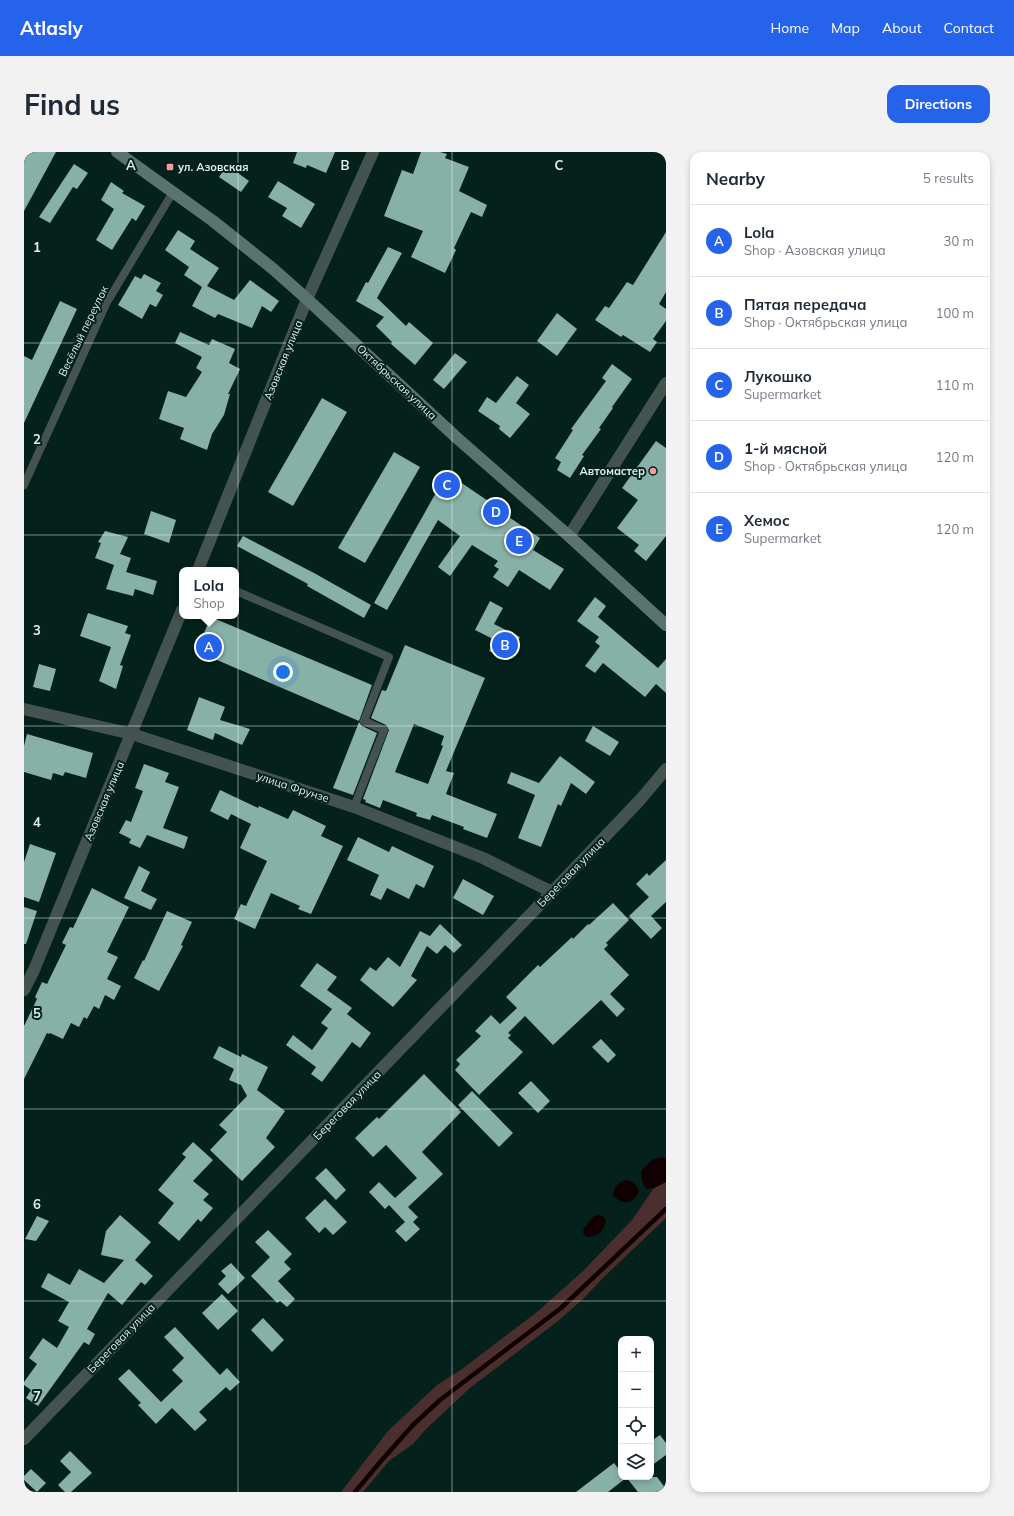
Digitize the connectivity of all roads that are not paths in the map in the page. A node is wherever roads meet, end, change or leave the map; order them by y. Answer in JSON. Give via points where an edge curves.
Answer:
{"nodes":[{"id":1,"x":117,"y":152,"type":"edge"},
{"id":2,"x":373,"y":152,"type":"edge"},
{"id":3,"x":174,"y":192,"type":"junction"},
{"id":4,"x":308,"y":299,"type":"junction"},
{"id":5,"x":666,"y":383,"type":"edge"},
{"id":6,"x":24,"y":485,"type":"edge"},
{"id":7,"x":569,"y":536,"type":"junction"},
{"id":8,"x":199,"y":567,"type":"edge"},
{"id":9,"x":239,"y":592,"type":"edge"},
{"id":10,"x":179,"y":617,"type":"edge"},
{"id":11,"x":666,"y":625,"type":"edge"},
{"id":12,"x":24,"y":709,"type":"edge"},
{"id":13,"x":132,"y":734,"type":"junction"},
{"id":14,"x":666,"y":769,"type":"edge"},
{"id":15,"x":354,"y":808,"type":"junction"},
{"id":16,"x":552,"y":892,"type":"junction"},
{"id":17,"x":24,"y":990,"type":"edge"},
{"id":18,"x":24,"y":1439,"type":"edge"}],
"edges":[{"from":1,"to":3,"type":"street","name":"Октябрьская улица"},
{"from":2,"to":4,"type":"street","name":"Азовская улица"},
{"from":3,"to":4,"type":"street","name":"Октябрьская улица","via":[[244,245]]},
{"from":3,"to":6,"type":"lane","name":"Весёлый переулок","via":[[106,304]]},
{"from":4,"to":7,"type":"street","name":"Октябрьская улица","via":[[457,438]]},
{"from":4,"to":8,"type":"street","name":"Азовская улица"},
{"from":5,"to":7,"type":"street"},
{"from":7,"to":11,"type":"street","name":"Октябрьская улица"},
{"from":9,"to":15,"type":"lane","via":[[389,657],[364,721],[384,730]]},
{"from":10,"to":13,"type":"street","name":"Азовская улица"},
{"from":12,"to":13,"type":"street","name":"улица Фрунзе"},
{"from":13,"to":15,"type":"street","name":"улица Фрунзе"},
{"from":13,"to":17,"type":"street","name":"Азовская улица"},
{"from":14,"to":16,"type":"street","name":"Береговая улица","via":[[640,800]]},
{"from":15,"to":16,"type":"street","name":"улица Фрунзе","via":[[482,858]]},
{"from":16,"to":18,"type":"street","name":"Береговая улица"}]}
